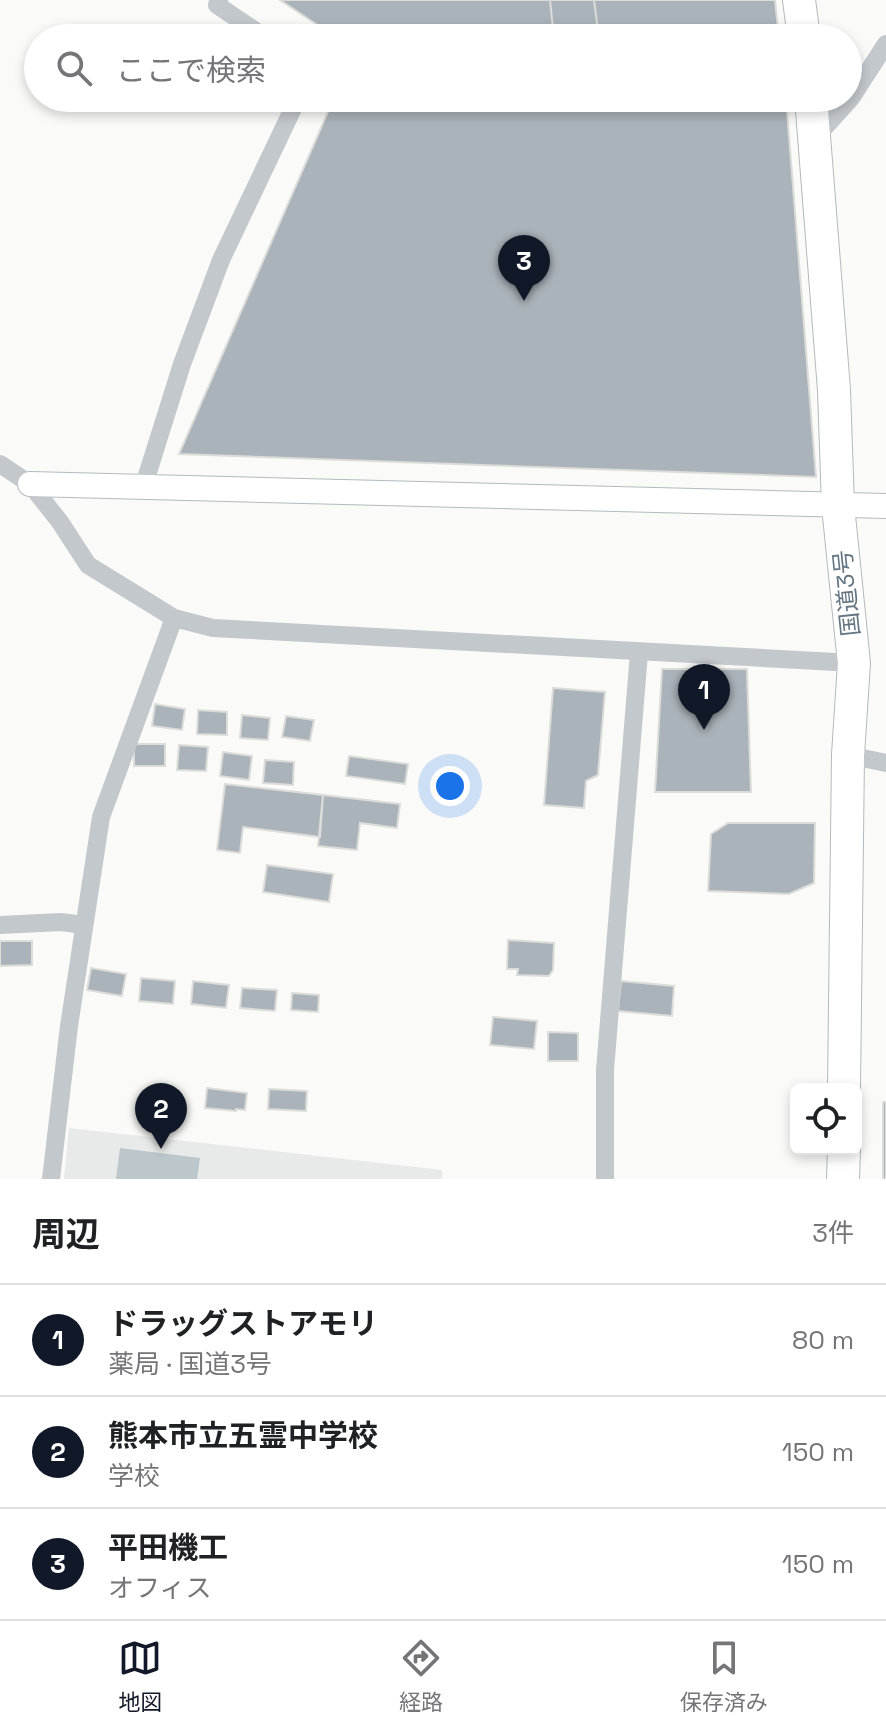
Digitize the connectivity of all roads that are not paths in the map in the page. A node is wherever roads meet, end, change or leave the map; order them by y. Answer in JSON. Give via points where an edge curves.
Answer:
{"nodes":[{"id":1,"x":219,"y":0,"type":"edge"},
{"id":2,"x":799,"y":0,"type":"edge"},
{"id":3,"x":245,"y":24,"type":"edge"},
{"id":4,"x":802,"y":24,"type":"edge"},
{"id":5,"x":886,"y":44,"type":"edge"},
{"id":6,"x":862,"y":81,"type":"edge"},
{"id":7,"x":291,"y":112,"type":"edge"},
{"id":8,"x":813,"y":112,"type":"edge"},
{"id":9,"x":838,"y":112,"type":"edge"},
{"id":10,"x":816,"y":137,"type":"junction"},
{"id":11,"x":0,"y":464,"type":"edge"},
{"id":12,"x":30,"y":484,"type":"junction"},
{"id":13,"x":143,"y":488,"type":"junction"},
{"id":14,"x":838,"y":506,"type":"junction"},
{"id":15,"x":886,"y":506,"type":"edge"},
{"id":16,"x":174,"y":618,"type":"junction"},
{"id":17,"x":639,"y":653,"type":"junction"},
{"id":18,"x":854,"y":663,"type":"junction"},
{"id":19,"x":848,"y":755,"type":"junction"},
{"id":20,"x":886,"y":763,"type":"edge"},
{"id":21,"x":0,"y":925,"type":"edge"},
{"id":22,"x":84,"y":925,"type":"junction"},
{"id":23,"x":844,"y":1083,"type":"edge"},
{"id":24,"x":844,"y":1155,"type":"edge"},
{"id":25,"x":51,"y":1179,"type":"edge"},
{"id":26,"x":605,"y":1179,"type":"edge"},
{"id":27,"x":843,"y":1179,"type":"edge"}],
"edges":[{"from":1,"to":3,"type":"street","via":[[217,5]]},
{"from":2,"to":4,"type":"highway"},
{"from":5,"to":6,"type":"street"},
{"from":7,"to":13,"type":"street","via":[[221,260]]},
{"from":8,"to":10,"type":"highway","name":"国道3号"},
{"from":9,"to":10,"type":"street"},
{"from":10,"to":14,"type":"highway","name":"国道3号"},
{"from":11,"to":12,"type":"street"},
{"from":12,"to":13,"type":"street"},
{"from":12,"to":16,"type":"street","via":[[88,565]]},
{"from":13,"to":14,"type":"street"},
{"from":14,"to":15,"type":"street"},
{"from":14,"to":18,"type":"highway","name":"国道3号"},
{"from":16,"to":17,"type":"street","via":[[213,628]]},
{"from":16,"to":22,"type":"street","via":[[101,817]]},
{"from":17,"to":18,"type":"street"},
{"from":17,"to":26,"type":"street","via":[[605,1070]]},
{"from":18,"to":19,"type":"highway","name":"国道3号"},
{"from":19,"to":20,"type":"street"},
{"from":19,"to":23,"type":"highway","name":"国道3号"},
{"from":21,"to":22,"type":"street"},
{"from":22,"to":25,"type":"street"},
{"from":24,"to":27,"type":"highway"}]}
